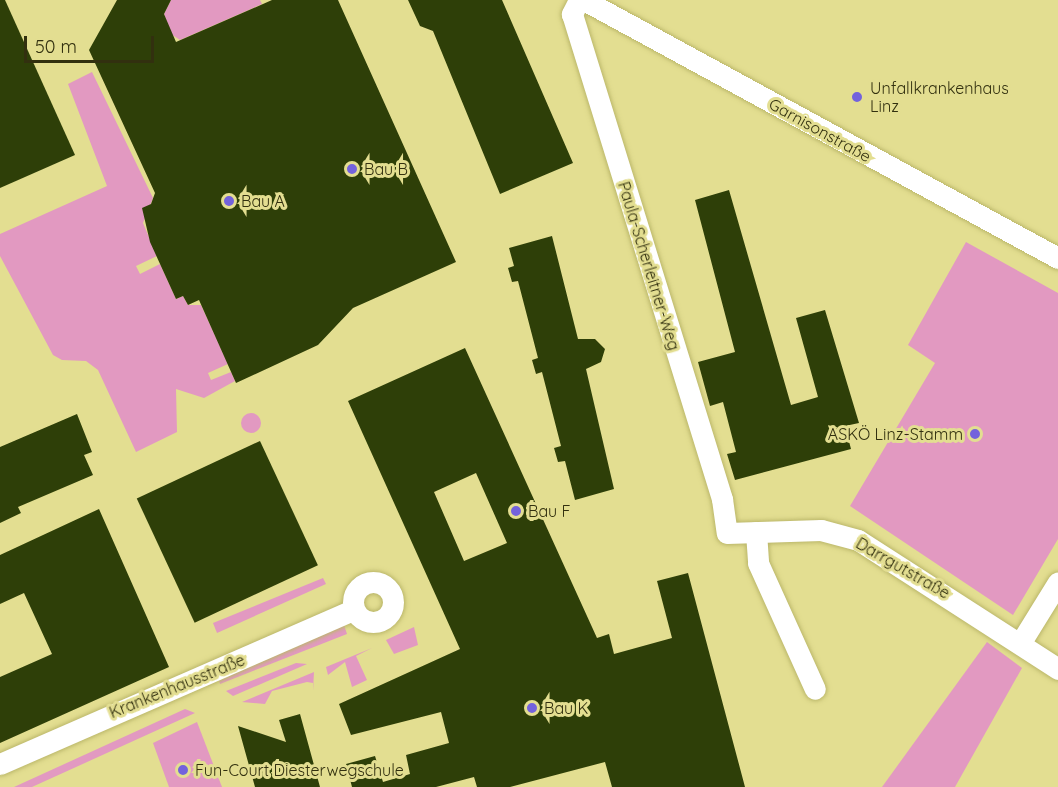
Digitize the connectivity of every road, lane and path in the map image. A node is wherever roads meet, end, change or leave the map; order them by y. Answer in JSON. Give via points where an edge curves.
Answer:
{"nodes":[{"id":1,"x":579,"y":0,"type":"edge"},
{"id":2,"x":584,"y":0,"type":"edge"},
{"id":3,"x":1058,"y":258,"type":"edge"},
{"id":4,"x":756,"y":532,"type":"junction"},
{"id":5,"x":727,"y":533,"type":"joint"},
{"id":6,"x":1058,"y":582,"type":"edge"},
{"id":7,"x":354,"y":609,"type":"dead end"},
{"id":8,"x":1022,"y":642,"type":"junction"},
{"id":9,"x":1058,"y":669,"type":"edge"},
{"id":10,"x":814,"y":689,"type":"dead end"},
{"id":11,"x":0,"y":764,"type":"edge"}],
"edges":[{"from":1,"to":5,"type":"street","name":"Paula-Scherleitner-Weg","via":[[572,14],[722,499]]},
{"from":2,"to":3,"type":"street","name":"Garnisonstraße"},
{"from":4,"to":5,"type":"street","name":"Darrgutstraße"},
{"from":4,"to":8,"type":"street","name":"Darrgutstraße","via":[[820,530],[858,540]]},
{"from":4,"to":10,"type":"street","via":[[758,563]]},
{"from":6,"to":8,"type":"street"},
{"from":7,"to":11,"type":"street","name":"Krankenhausstraße"},
{"from":8,"to":9,"type":"street","name":"Darrgutstraße"}]}
